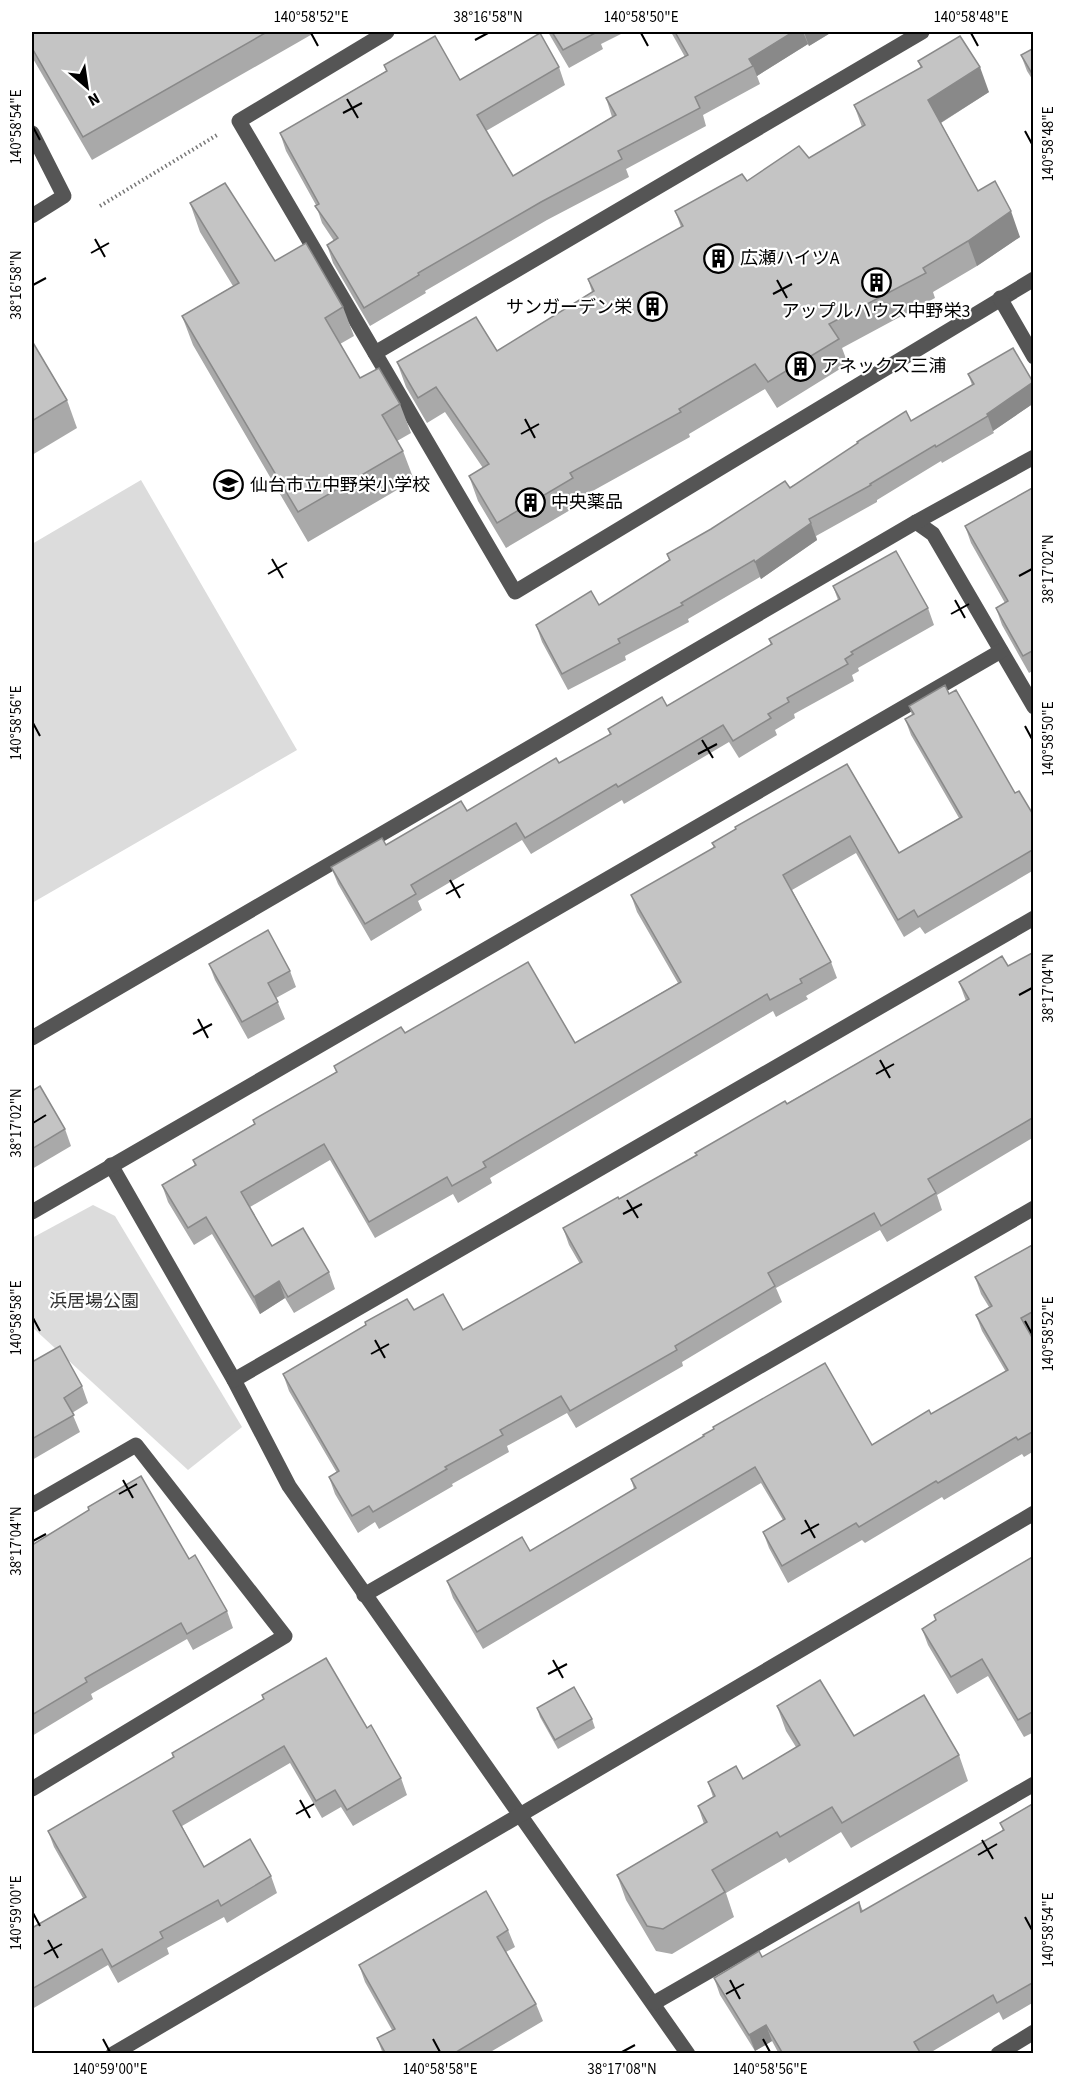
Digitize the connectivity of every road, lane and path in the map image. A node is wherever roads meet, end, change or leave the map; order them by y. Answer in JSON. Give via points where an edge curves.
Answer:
{"nodes":[{"id":1,"x":387,"y":32,"type":"edge"},
{"id":2,"x":922,"y":32,"type":"edge"},
{"id":3,"x":239,"y":121,"type":"junction"},
{"id":4,"x":32,"y":133,"type":"edge"},
{"id":5,"x":100,"y":206,"type":"dead end"},
{"id":6,"x":32,"y":216,"type":"edge"},
{"id":7,"x":1034,"y":279,"type":"edge"},
{"id":8,"x":1000,"y":298,"type":"junction"},
{"id":9,"x":375,"y":353,"type":"junction"},
{"id":10,"x":1034,"y":357,"type":"edge"},
{"id":11,"x":1034,"y":457,"type":"edge"},
{"id":12,"x":916,"y":522,"type":"junction"},
{"id":13,"x":1001,"y":651,"type":"junction"},
{"id":14,"x":1034,"y":707,"type":"edge"},
{"id":15,"x":1034,"y":918,"type":"edge"},
{"id":16,"x":32,"y":1038,"type":"edge"},
{"id":17,"x":111,"y":1165,"type":"junction"},
{"id":18,"x":1034,"y":1208,"type":"edge"},
{"id":19,"x":32,"y":1212,"type":"edge"},
{"id":20,"x":234,"y":1380,"type":"junction"},
{"id":21,"x":32,"y":1505,"type":"edge"},
{"id":22,"x":1034,"y":1514,"type":"edge"},
{"id":23,"x":364,"y":1595,"type":"junction"},
{"id":24,"x":1034,"y":1784,"type":"edge"},
{"id":25,"x":32,"y":1789,"type":"edge"},
{"id":26,"x":520,"y":1815,"type":"junction"},
{"id":27,"x":654,"y":2003,"type":"junction"},
{"id":28,"x":1034,"y":2032,"type":"edge"},
{"id":29,"x":113,"y":2054,"type":"edge"},
{"id":30,"x":688,"y":2054,"type":"edge"},
{"id":31,"x":998,"y":2054,"type":"edge"}],
"edges":[{"from":1,"to":3,"type":"street"},
{"from":2,"to":9,"type":"street"},
{"from":3,"to":5,"type":"path"},
{"from":3,"to":9,"type":"street"},
{"from":4,"to":6,"type":"street","via":[[64,196]]},
{"from":7,"to":8,"type":"street"},
{"from":8,"to":9,"type":"street","via":[[515,592]]},
{"from":8,"to":10,"type":"street"},
{"from":11,"to":12,"type":"street"},
{"from":12,"to":13,"type":"street","via":[[933,534]]},
{"from":12,"to":16,"type":"street"},
{"from":13,"to":14,"type":"street"},
{"from":13,"to":17,"type":"street"},
{"from":15,"to":20,"type":"street"},
{"from":17,"to":19,"type":"street"},
{"from":17,"to":20,"type":"street"},
{"from":18,"to":23,"type":"street"},
{"from":20,"to":23,"type":"street","via":[[289,1486]]},
{"from":21,"to":25,"type":"street","via":[[136,1445],[285,1636]]},
{"from":22,"to":26,"type":"street"},
{"from":23,"to":26,"type":"street"},
{"from":24,"to":27,"type":"street"},
{"from":26,"to":27,"type":"street"},
{"from":26,"to":29,"type":"street"},
{"from":27,"to":30,"type":"street"},
{"from":28,"to":31,"type":"street"}]}
